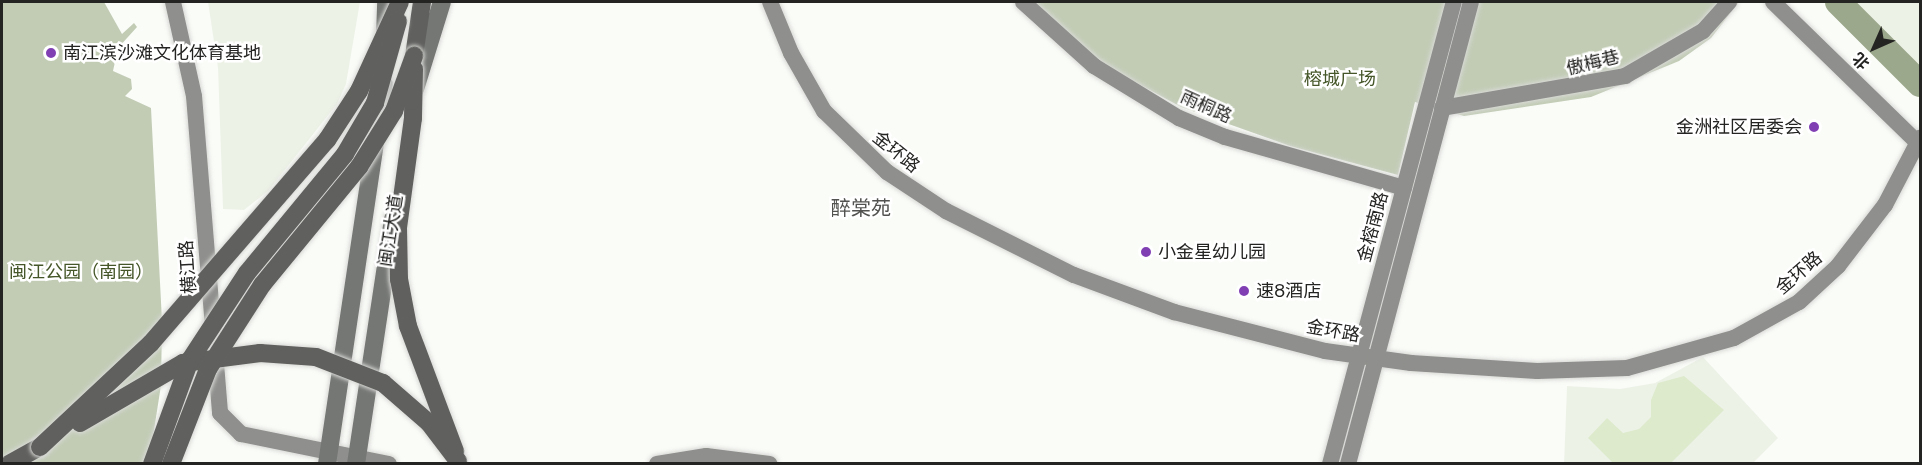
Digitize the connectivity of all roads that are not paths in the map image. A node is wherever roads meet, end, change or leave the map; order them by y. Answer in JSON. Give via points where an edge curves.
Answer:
{"nodes":[{"id":1,"x":173,"y":2,"type":"edge"},
{"id":2,"x":386,"y":2,"type":"edge"},
{"id":3,"x":400,"y":2,"type":"edge"},
{"id":4,"x":422,"y":2,"type":"edge"},
{"id":5,"x":442,"y":2,"type":"edge"},
{"id":6,"x":771,"y":2,"type":"edge"},
{"id":7,"x":1023,"y":2,"type":"edge"},
{"id":8,"x":1454,"y":2,"type":"edge"},
{"id":9,"x":1471,"y":2,"type":"edge"},
{"id":10,"x":1729,"y":2,"type":"edge"},
{"id":11,"x":1773,"y":2,"type":"edge"},
{"id":12,"x":414,"y":56,"type":"junction"},
{"id":13,"x":1442,"y":108,"type":"junction"},
{"id":14,"x":1920,"y":142,"type":"edge"},
{"id":15,"x":1404,"y":188,"type":"junction"},
{"id":16,"x":1359,"y":356,"type":"junction"},
{"id":17,"x":1376,"y":358,"type":"junction"},
{"id":18,"x":40,"y":447,"type":"junction"},
{"id":19,"x":328,"y":458,"type":"edge"},
{"id":20,"x":356,"y":460,"type":"edge"},
{"id":21,"x":458,"y":462,"type":"edge"},
{"id":22,"x":9,"y":464,"type":"edge"},
{"id":23,"x":152,"y":464,"type":"edge"},
{"id":24,"x":171,"y":464,"type":"edge"},
{"id":25,"x":389,"y":464,"type":"edge"},
{"id":26,"x":657,"y":464,"type":"edge"},
{"id":27,"x":769,"y":464,"type":"edge"},
{"id":28,"x":1330,"y":464,"type":"edge"},
{"id":29,"x":1348,"y":464,"type":"edge"}],
"edges":[{"from":1,"to":19,"type":"street","name":"横江路","via":[[194,96],[220,413],[241,434]]},
{"from":2,"to":19,"type":"main road","name":"闽江大道","via":[[383,106]]},
{"from":3,"to":18,"type":"highway","bridge":true,"via":[[358,91],[327,140],[151,343]]},
{"from":3,"to":23,"type":"highway","bridge":true,"via":[[392,54],[375,103],[345,154],[247,273],[190,360]]},
{"from":4,"to":12,"type":"highway"},
{"from":5,"to":20,"type":"main road","name":"闽江大道","via":[[408,109]]},
{"from":6,"to":16,"type":"street","name":"金环路","via":[[791,53],[824,111],[874,161],[930,201],[1026,253],[1138,300],[1252,334]]},
{"from":7,"to":15,"type":"street","name":"雨桐路","via":[[1094,66],[1179,118],[1225,137]]},
{"from":8,"to":15,"type":"street","name":"金榕南路"},
{"from":9,"to":13,"type":"street","name":"金榕南路"},
{"from":10,"to":13,"type":"street","name":"傲梅巷","via":[[1703,31],[1625,76]]},
{"from":11,"to":14,"type":"street"},
{"from":12,"to":21,"type":"highway","bridge":true,"via":[[399,279],[408,326]]},
{"from":12,"to":24,"type":"highway","bridge":true,"via":[[394,111],[359,167],[261,285],[208,369]]},
{"from":13,"to":17,"type":"street","name":"金榕南路"},
{"from":14,"to":17,"type":"street","name":"金环路","via":[[1886,205],[1826,279],[1780,315],[1719,345],[1665,362],[1594,370],[1486,369]]},
{"from":15,"to":16,"type":"street","name":"金榕南路"},
{"from":16,"to":17,"type":"street","name":"金环路"},
{"from":16,"to":28,"type":"street","name":"金榕南路"},
{"from":17,"to":29,"type":"street","name":"金榕南路"},
{"from":18,"to":21,"type":"highway","bridge":true,"via":[[183,363],[260,353],[316,357],[383,383],[429,423]]},
{"from":18,"to":22,"type":"highway"},
{"from":19,"to":20,"type":"street","name":"横江路"},
{"from":20,"to":25,"type":"street","name":"横江路"},
{"from":26,"to":27,"type":"street","via":[[706,456]]}]}
